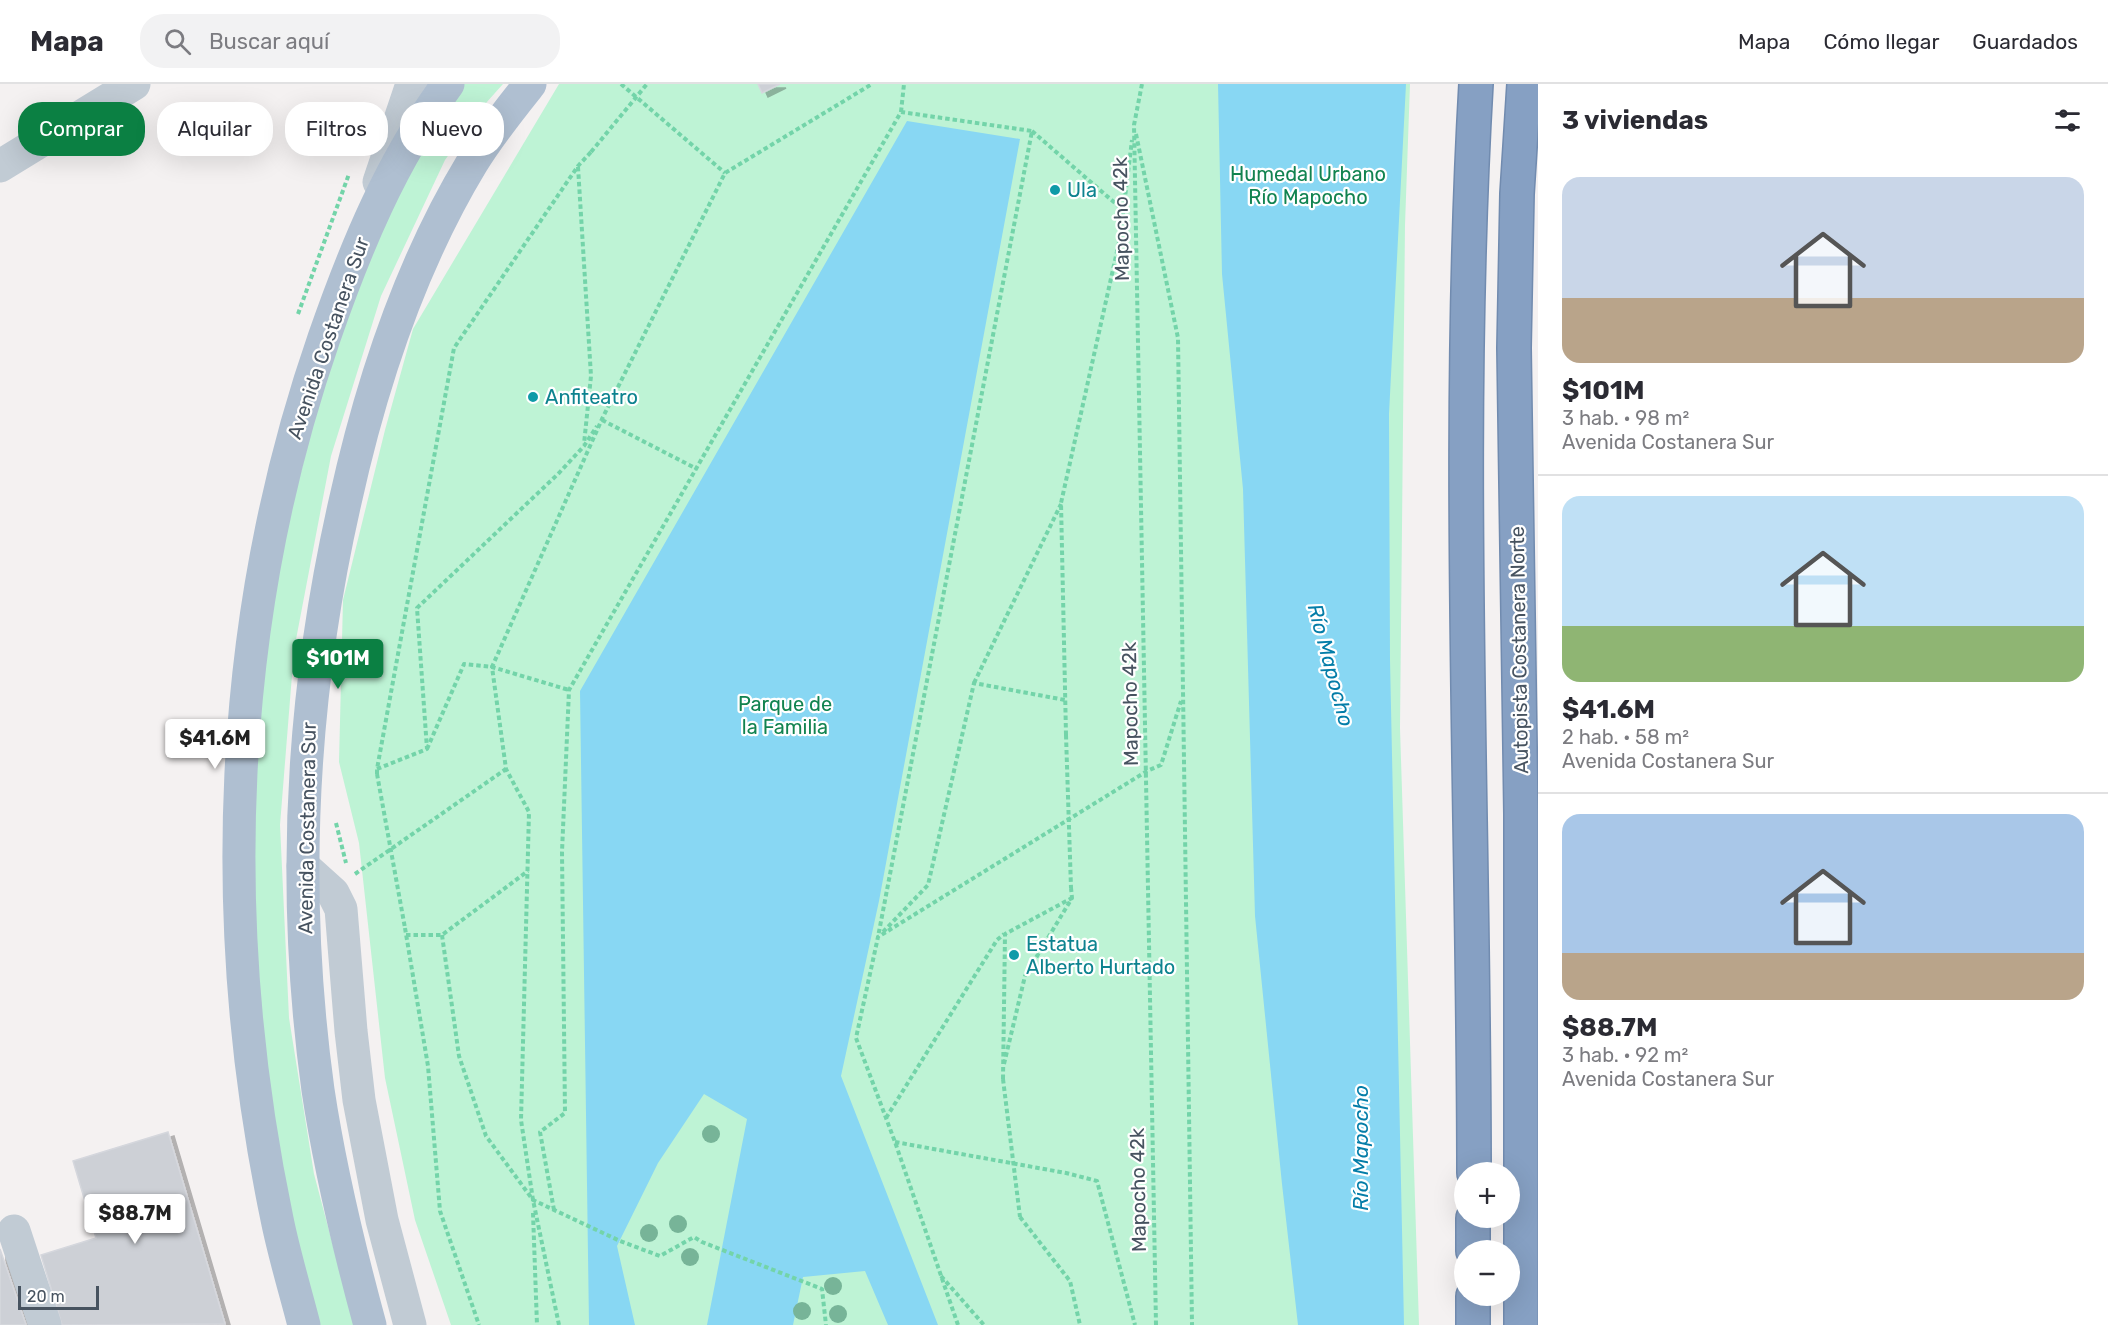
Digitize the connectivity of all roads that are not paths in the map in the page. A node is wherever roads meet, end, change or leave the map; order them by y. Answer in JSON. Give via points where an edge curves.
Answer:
{"nodes":[{"id":1,"x":134,"y":84,"type":"edge"},
{"id":2,"x":412,"y":84,"type":"edge"},
{"id":3,"x":448,"y":84,"type":"edge"},
{"id":4,"x":530,"y":84,"type":"edge"},
{"id":5,"x":1476,"y":84,"type":"edge"},
{"id":6,"x":1524,"y":84,"type":"edge"},
{"id":7,"x":0,"y":166,"type":"edge"},
{"id":8,"x":365,"y":229,"type":"junction"},
{"id":9,"x":303,"y":866,"type":"junction"},
{"id":10,"x":1474,"y":1162,"type":"edge"},
{"id":11,"x":14,"y":1231,"type":"dead end"},
{"id":12,"x":1473,"y":1306,"type":"edge"},
{"id":13,"x":45,"y":1325,"type":"edge"},
{"id":14,"x":304,"y":1325,"type":"edge"},
{"id":15,"x":370,"y":1325,"type":"edge"},
{"id":16,"x":410,"y":1325,"type":"edge"},
{"id":17,"x":1473,"y":1325,"type":"edge"},
{"id":18,"x":1521,"y":1325,"type":"edge"}],
"edges":[{"from":1,"to":7,"type":"street"},
{"from":2,"to":8,"type":"street"},
{"from":3,"to":8,"type":"main road","name":"Avenida Costanera Sur","via":[[411,140]]},
{"from":4,"to":9,"type":"main road","name":"Avenida Costanera Sur","via":[[474,160],[428,245],[403,304],[366,416],[336,541],[315,668]]},
{"from":5,"to":10,"type":"highway","via":[[1466,378]]},
{"from":6,"to":18,"type":"highway","name":"Autopista Costanera Norte","via":[[1514,348],[1521,814]]},
{"from":8,"to":14,"type":"main road","name":"Avenida Costanera Sur","via":[[309,380],[278,500],[255,619],[241,761],[240,912],[252,1072],[277,1221]]},
{"from":9,"to":15,"type":"main road","name":"Avenida Costanera Sur","via":[[305,950],[318,1090],[342,1215]]},
{"from":9,"to":16,"type":"street","via":[[333,893],[342,909],[351,1031],[364,1130],[382,1220]]},
{"from":11,"to":13,"type":"street"},
{"from":12,"to":17,"type":"highway"}]}
